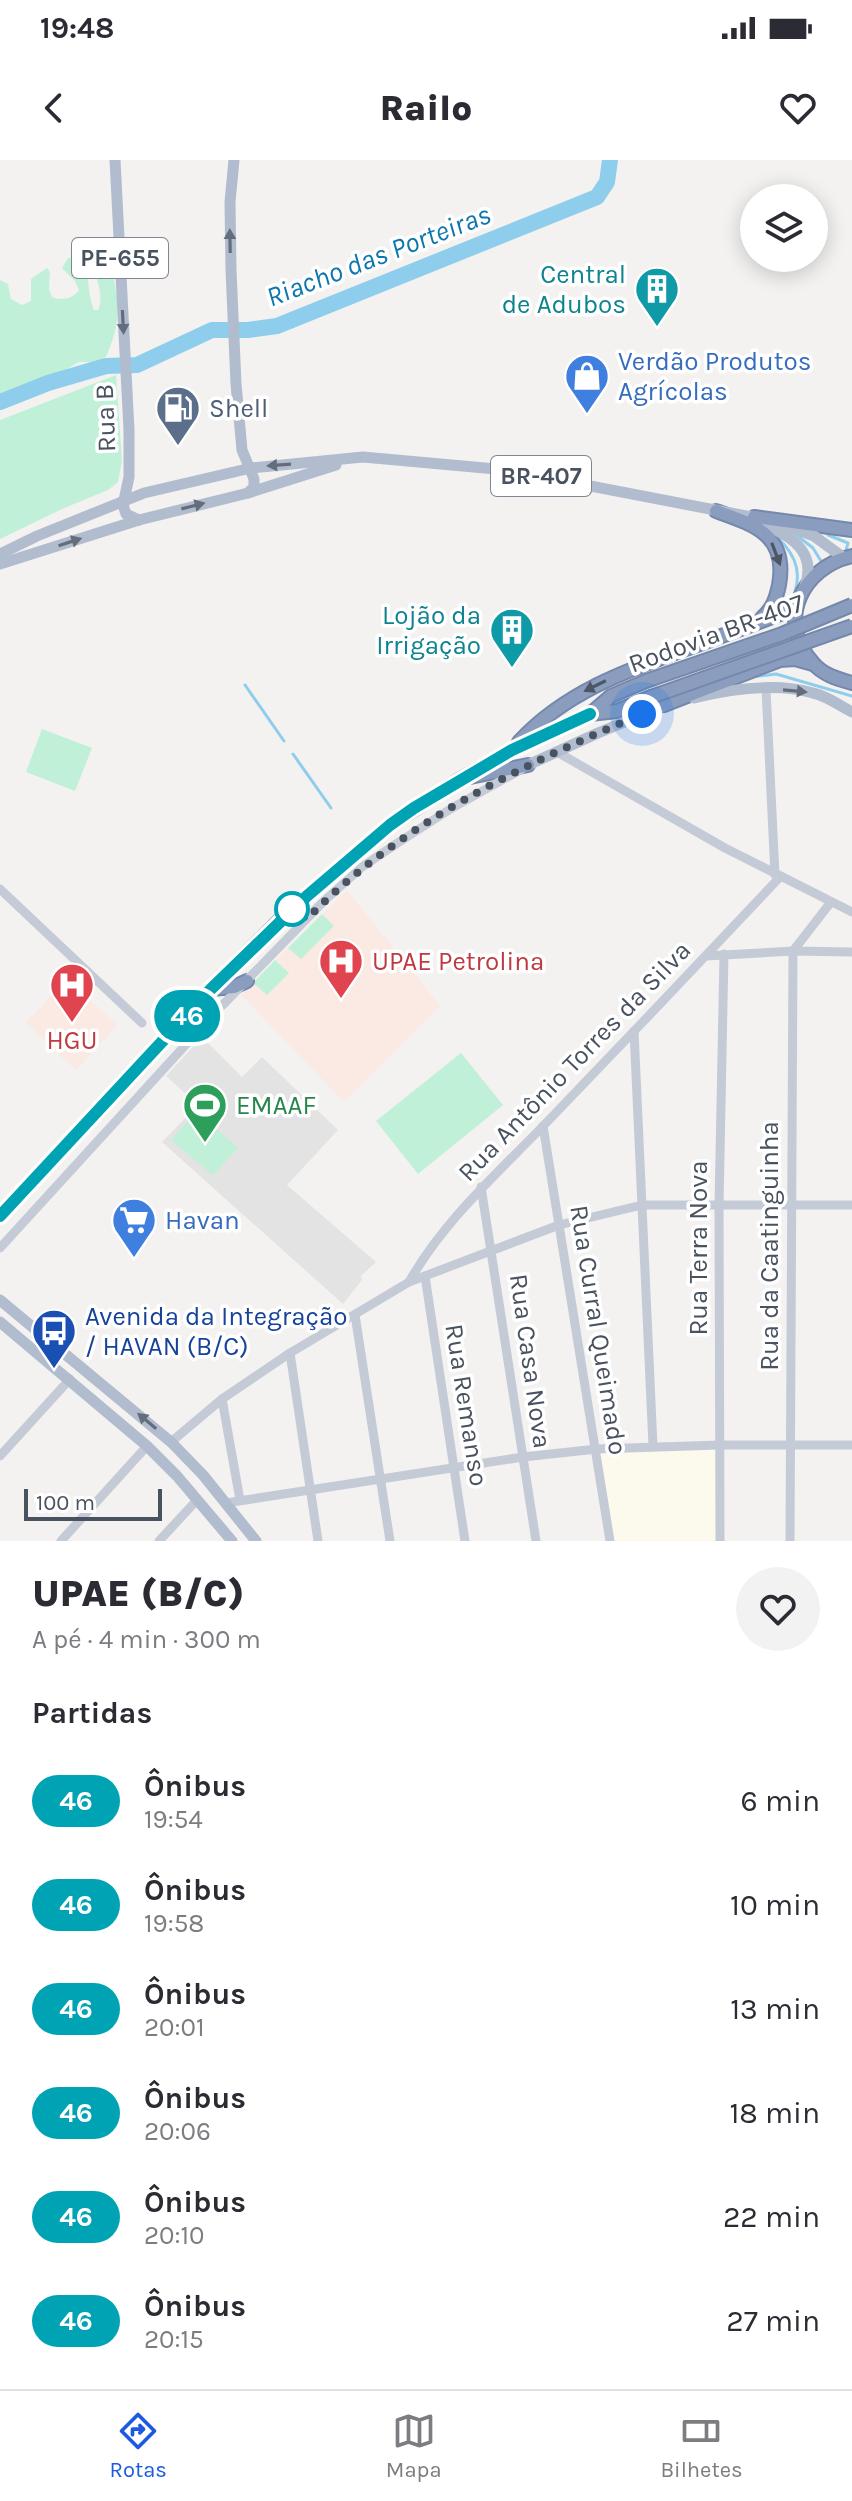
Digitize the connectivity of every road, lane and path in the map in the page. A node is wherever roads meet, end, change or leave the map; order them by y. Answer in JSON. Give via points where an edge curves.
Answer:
{"nodes":[{"id":1,"x":115,"y":160,"type":"edge"},
{"id":2,"x":234,"y":160,"type":"edge"},
{"id":3,"x":363,"y":457,"type":"junction"},
{"id":4,"x":251,"y":468,"type":"junction"},
{"id":5,"x":248,"y":493,"type":"junction"},
{"id":6,"x":123,"y":503,"type":"junction"},
{"id":7,"x":716,"y":511,"type":"junction"},
{"id":8,"x":754,"y":517,"type":"junction"},
{"id":9,"x":139,"y":520,"type":"junction"},
{"id":10,"x":852,"y":530,"type":"edge"},
{"id":11,"x":0,"y":554,"type":"edge"},
{"id":12,"x":848,"y":557,"type":"edge"},
{"id":13,"x":0,"y":564,"type":"edge"},
{"id":14,"x":805,"y":586,"type":"junction"},
{"id":15,"x":797,"y":605,"type":"junction"},
{"id":16,"x":852,"y":605,"type":"edge"},
{"id":17,"x":754,"y":623,"type":"junction"},
{"id":18,"x":852,"y":626,"type":"edge"},
{"id":19,"x":813,"y":664,"type":"junction"},
{"id":20,"x":852,"y":683,"type":"edge"},
{"id":21,"x":766,"y":689,"type":"junction"},
{"id":22,"x":664,"y":705,"type":"junction"},
{"id":23,"x":852,"y":712,"type":"edge"},
{"id":24,"x":590,"y":714,"type":"junction"},
{"id":25,"x":512,"y":750,"type":"junction"},
{"id":26,"x":557,"y":752,"type":"junction"},
{"id":27,"x":528,"y":765,"type":"junction"},
{"id":28,"x":459,"y":780,"type":"junction"},
{"id":29,"x":778,"y":876,"type":"junction"},
{"id":30,"x":0,"y":889,"type":"edge"},
{"id":31,"x":831,"y":902,"type":"junction"},
{"id":32,"x":852,"y":912,"type":"edge"},
{"id":33,"x":793,"y":951,"type":"junction"},
{"id":34,"x":852,"y":952,"type":"edge"},
{"id":35,"x":724,"y":954,"type":"junction"},
{"id":36,"x":706,"y":956,"type":"junction"},
{"id":37,"x":247,"y":981,"type":"junction"},
{"id":38,"x":211,"y":989,"type":"junction"},
{"id":39,"x":142,"y":1023,"type":"dead end"},
{"id":40,"x":634,"y":1031,"type":"junction"},
{"id":41,"x":543,"y":1126,"type":"junction"},
{"id":42,"x":481,"y":1187,"type":"junction"},
{"id":43,"x":642,"y":1205,"type":"junction"},
{"id":44,"x":790,"y":1205,"type":"junction"},
{"id":45,"x":852,"y":1205,"type":"edge"},
{"id":46,"x":719,"y":1206,"type":"junction"},
{"id":47,"x":0,"y":1216,"type":"edge"},
{"id":48,"x":559,"y":1225,"type":"junction"},
{"id":49,"x":0,"y":1248,"type":"edge"},
{"id":50,"x":493,"y":1249,"type":"junction"},
{"id":51,"x":425,"y":1276,"type":"junction"},
{"id":52,"x":409,"y":1282,"type":"junction"},
{"id":53,"x":0,"y":1300,"type":"edge"},
{"id":54,"x":355,"y":1315,"type":"junction"},
{"id":55,"x":2,"y":1328,"type":"edge"},
{"id":56,"x":290,"y":1353,"type":"junction"},
{"id":57,"x":70,"y":1379,"type":"junction"},
{"id":58,"x":222,"y":1399,"type":"junction"},
{"id":59,"x":171,"y":1442,"type":"junction"},
{"id":60,"x":720,"y":1445,"type":"junction"},
{"id":61,"x":790,"y":1445,"type":"junction"},
{"id":62,"x":852,"y":1445,"type":"edge"},
{"id":63,"x":147,"y":1446,"type":"junction"},
{"id":64,"x":653,"y":1446,"type":"junction"},
{"id":65,"x":597,"y":1449,"type":"junction"},
{"id":66,"x":0,"y":1456,"type":"edge"},
{"id":67,"x":523,"y":1457,"type":"junction"},
{"id":68,"x":191,"y":1462,"type":"junction"},
{"id":69,"x":454,"y":1468,"type":"junction"},
{"id":70,"x":177,"y":1476,"type":"junction"},
{"id":71,"x":380,"y":1480,"type":"junction"},
{"id":72,"x":311,"y":1489,"type":"junction"},
{"id":73,"x":197,"y":1500,"type":"junction"},
{"id":74,"x":240,"y":1500,"type":"junction"},
{"id":75,"x":226,"y":1503,"type":"junction"},
{"id":76,"x":61,"y":1541,"type":"edge"},
{"id":77,"x":159,"y":1541,"type":"edge"},
{"id":78,"x":232,"y":1541,"type":"edge"},
{"id":79,"x":256,"y":1541,"type":"edge"},
{"id":80,"x":318,"y":1541,"type":"edge"},
{"id":81,"x":390,"y":1541,"type":"edge"},
{"id":82,"x":465,"y":1541,"type":"edge"},
{"id":83,"x":536,"y":1541,"type":"edge"},
{"id":84,"x":610,"y":1541,"type":"edge"},
{"id":85,"x":720,"y":1541,"type":"edge"},
{"id":86,"x":790,"y":1541,"type":"edge"}],
"edges":[{"from":1,"to":6,"type":"main road","name":"Rua B","number":"PE-655","one_way":true,"via":[[129,477]]},
{"from":4,"to":2,"type":"main road","one_way":true,"via":[[242,450],[233,319]]},
{"from":3,"to":4,"type":"main road","number":"BR-407","one_way":true},
{"from":3,"to":5,"type":"main road","number":"BR-407"},
{"from":3,"to":7,"type":"main road","number":"BR-407","via":[[507,470]]},
{"from":4,"to":5,"type":"main road","via":[[255,483]]},
{"from":4,"to":6,"type":"main road","number":"BR-407","via":[[144,493]]},
{"from":9,"to":5,"type":"main road","number":"BR-407","one_way":true},
{"from":6,"to":9,"type":"main road","via":[[126,514]]},
{"from":6,"to":11,"type":"main road","number":"BR-407"},
{"from":7,"to":8,"type":"main road"},
{"from":7,"to":14,"type":"main road","via":[[790,538],[808,562]]},
{"from":7,"to":17,"type":"highway","one_way":true,"via":[[757,527],[779,556],[773,607]]},
{"from":8,"to":10,"type":"highway"},
{"from":8,"to":12,"type":"main road","via":[[800,530]]},
{"from":13,"to":9,"type":"main road","number":"BR-407","one_way":true},
{"from":12,"to":14,"type":"highway","via":[[818,570]]},
{"from":14,"to":15,"type":"highway"},
{"from":15,"to":17,"type":"highway"},
{"from":15,"to":19,"type":"highway","via":[[801,646]]},
{"from":16,"to":24,"type":"highway","name":"Rodovia BR-407","bridge":true,"via":[[646,681],[611,696]]},
{"from":17,"to":25,"type":"highway","one_way":true,"via":[[575,695]]},
{"from":18,"to":24,"type":"highway","name":"Rodovia BR-407","bridge":true,"via":[[617,711]]},
{"from":19,"to":20,"type":"highway"},
{"from":19,"to":22,"type":"highway","via":[[780,660]]},
{"from":21,"to":22,"type":"main road"},
{"from":21,"to":23,"type":"main road","one_way":true,"via":[[811,692]]},
{"from":21,"to":29,"type":"street"},
{"from":22,"to":26,"type":"main road"},
{"from":24,"to":25,"type":"highway"},
{"from":25,"to":28,"type":"highway"},
{"from":26,"to":27,"type":"main road"},
{"from":26,"to":29,"type":"street"},
{"from":27,"to":28,"type":"highway"},
{"from":27,"to":37,"type":"street","via":[[362,867]]},
{"from":28,"to":38,"type":"highway","via":[[378,835],[289,911]]},
{"from":29,"to":31,"type":"street"},
{"from":29,"to":36,"type":"street","name":"Rua Antônio Torres da Silva"},
{"from":30,"to":39,"type":"street"},
{"from":31,"to":32,"type":"street"},
{"from":31,"to":33,"type":"street"},
{"from":33,"to":34,"type":"street"},
{"from":33,"to":35,"type":"street"},
{"from":33,"to":44,"type":"street","name":"Rua da Caatinguinha"},
{"from":35,"to":36,"type":"street"},
{"from":35,"to":46,"type":"street","name":"Rua Terra Nova"},
{"from":36,"to":40,"type":"street","name":"Rua Antônio Torres da Silva"},
{"from":37,"to":38,"type":"highway"},
{"from":37,"to":49,"type":"street"},
{"from":38,"to":47,"type":"highway"},
{"from":40,"to":41,"type":"street","name":"Rua Antônio Torres da Silva"},
{"from":40,"to":43,"type":"street"},
{"from":41,"to":42,"type":"street","name":"Rua Antônio Torres da Silva"},
{"from":41,"to":48,"type":"street","name":"Rua Curral Queimado"},
{"from":42,"to":50,"type":"street","name":"Rua Casa Nova"},
{"from":42,"to":52,"type":"street","name":"Rua Antônio Torres da Silva","via":[[431,1245]]},
{"from":43,"to":46,"type":"street"},
{"from":43,"to":48,"type":"street"},
{"from":43,"to":64,"type":"street"},
{"from":44,"to":45,"type":"street"},
{"from":44,"to":46,"type":"street"},
{"from":44,"to":61,"type":"street","name":"Rua da Caatinguinha"},
{"from":46,"to":60,"type":"street","name":"Rua Terra Nova"},
{"from":48,"to":50,"type":"street"},
{"from":48,"to":65,"type":"street","name":"Rua Curral Queimado"},
{"from":50,"to":51,"type":"street"},
{"from":50,"to":67,"type":"street","name":"Rua Casa Nova"},
{"from":51,"to":52,"type":"street"},
{"from":51,"to":69,"type":"street","name":"Rua Remanso"},
{"from":52,"to":54,"type":"street"},
{"from":59,"to":53,"type":"main road","one_way":true},
{"from":54,"to":56,"type":"street"},
{"from":54,"to":71,"type":"street"},
{"from":55,"to":57,"type":"main road"},
{"from":56,"to":58,"type":"street"},
{"from":56,"to":72,"type":"street"},
{"from":57,"to":63,"type":"main road"},
{"from":57,"to":66,"type":"street"},
{"from":58,"to":59,"type":"street"},
{"from":58,"to":74,"type":"street"},
{"from":59,"to":68,"type":"main road"},
{"from":60,"to":61,"type":"street"},
{"from":60,"to":64,"type":"street"},
{"from":60,"to":85,"type":"street","name":"Rua Terra Nova"},
{"from":61,"to":62,"type":"street"},
{"from":61,"to":86,"type":"street","name":"Rua da Caatinguinha"},
{"from":63,"to":70,"type":"main road"},
{"from":63,"to":76,"type":"street"},
{"from":64,"to":65,"type":"street"},
{"from":65,"to":67,"type":"street"},
{"from":65,"to":84,"type":"street","name":"Rua Curral Queimado"},
{"from":67,"to":69,"type":"street"},
{"from":67,"to":83,"type":"street","name":"Rua Casa Nova"},
{"from":68,"to":70,"type":"main road"},
{"from":68,"to":75,"type":"main road"},
{"from":69,"to":71,"type":"street"},
{"from":69,"to":82,"type":"street","name":"Rua Remanso"},
{"from":70,"to":73,"type":"main road"},
{"from":71,"to":72,"type":"street"},
{"from":71,"to":81,"type":"street"},
{"from":72,"to":74,"type":"street"},
{"from":72,"to":80,"type":"street"},
{"from":73,"to":77,"type":"street"},
{"from":73,"to":78,"type":"main road"},
{"from":74,"to":75,"type":"street"},
{"from":75,"to":79,"type":"main road"}]}
